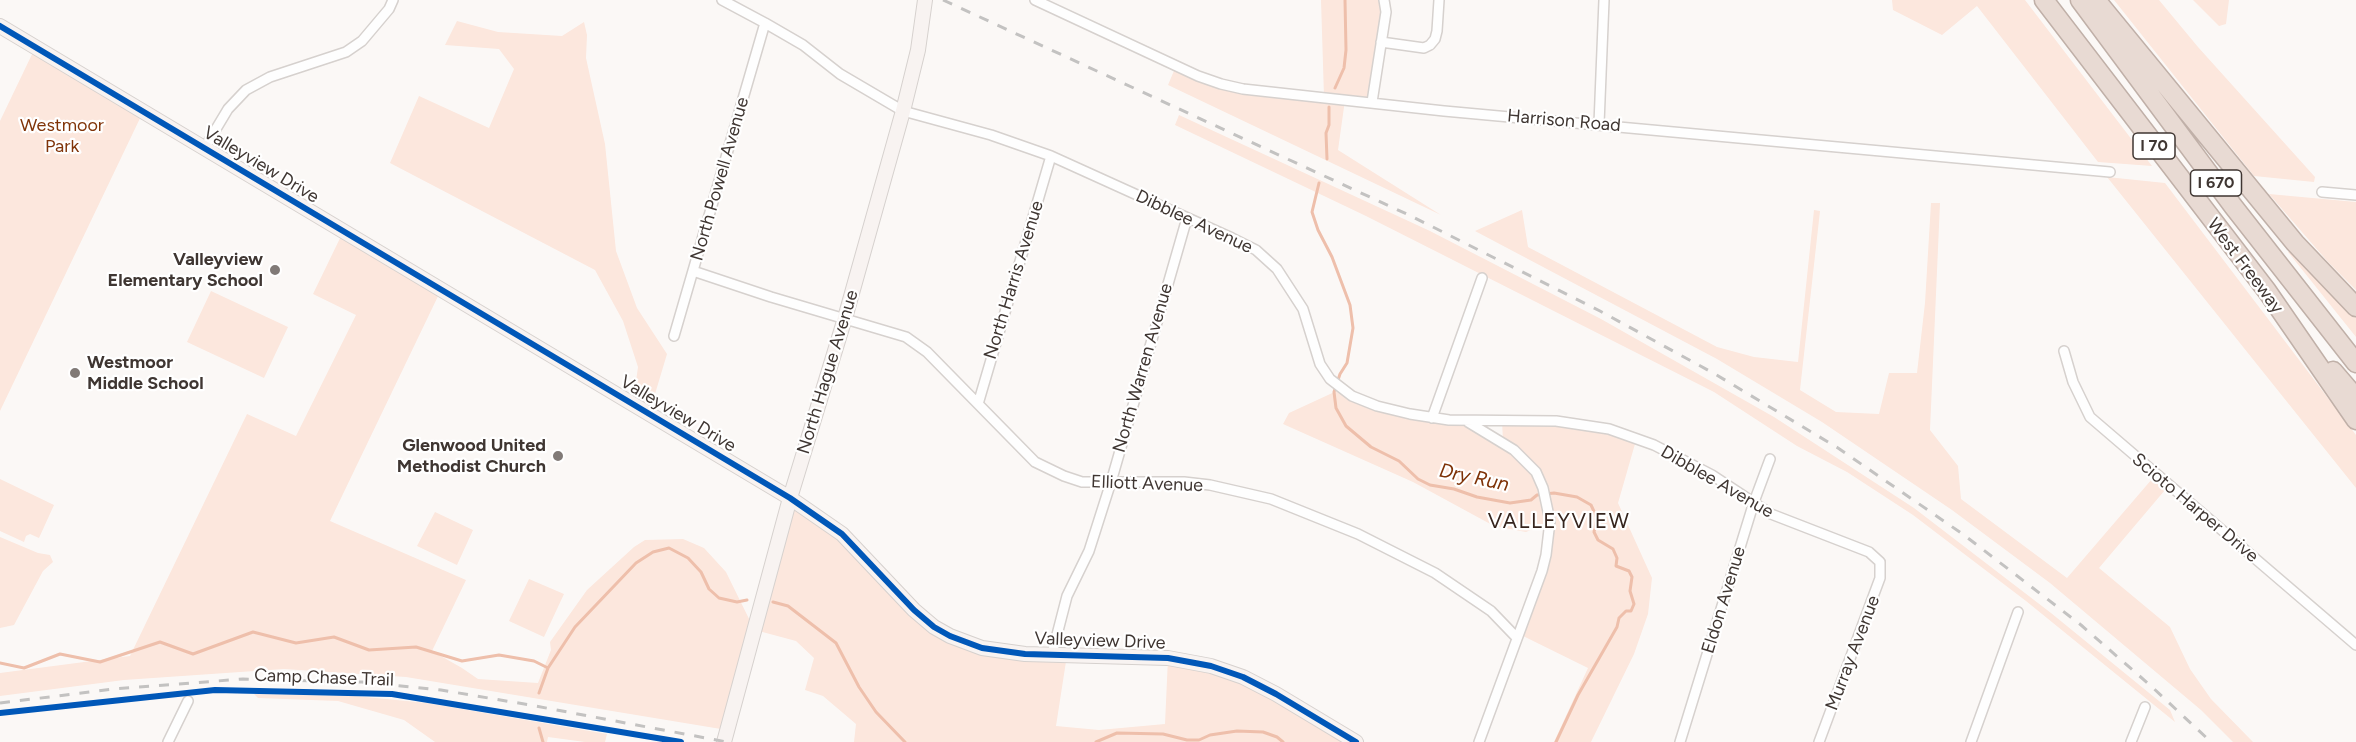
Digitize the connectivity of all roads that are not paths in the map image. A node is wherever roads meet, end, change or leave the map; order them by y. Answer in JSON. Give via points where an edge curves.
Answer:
{"nodes":[{"id":1,"x":393,"y":0,"type":"edge"},
{"id":2,"x":722,"y":0,"type":"edge"},
{"id":3,"x":925,"y":0,"type":"edge"},
{"id":4,"x":1035,"y":0,"type":"edge"},
{"id":5,"x":1384,"y":0,"type":"edge"},
{"id":6,"x":1439,"y":0,"type":"edge"},
{"id":7,"x":1604,"y":0,"type":"edge"},
{"id":8,"x":2044,"y":0,"type":"edge"},
{"id":9,"x":2080,"y":0,"type":"edge"},
{"id":10,"x":2096,"y":0,"type":"edge"},
{"id":11,"x":765,"y":23,"type":"junction"},
{"id":12,"x":0,"y":26,"type":"edge"},
{"id":13,"x":1381,"y":42,"type":"junction"},
{"id":14,"x":1372,"y":102,"type":"junction"},
{"id":15,"x":903,"y":111,"type":"junction"},
{"id":16,"x":1599,"y":124,"type":"junction"},
{"id":17,"x":204,"y":149,"type":"junction"},
{"id":18,"x":1051,"y":156,"type":"junction"},
{"id":19,"x":2110,"y":172,"type":"dead end"},
{"id":20,"x":2322,"y":192,"type":"dead end"},
{"id":21,"x":2356,"y":195,"type":"edge"},
{"id":22,"x":1187,"y":218,"type":"junction"},
{"id":23,"x":693,"y":270,"type":"junction"},
{"id":24,"x":1482,"y":278,"type":"dead end"},
{"id":25,"x":2267,"y":291,"type":"junction"},
{"id":26,"x":2356,"y":307,"type":"edge"},
{"id":27,"x":845,"y":318,"type":"junction"},
{"id":28,"x":674,"y":336,"type":"dead end"},
{"id":29,"x":2064,"y":351,"type":"dead end"},
{"id":30,"x":2356,"y":363,"type":"edge"},
{"id":31,"x":2356,"y":398,"type":"edge"},
{"id":32,"x":978,"y":404,"type":"junction"},
{"id":33,"x":1432,"y":418,"type":"junction"},
{"id":34,"x":2356,"y":420,"type":"edge"},
{"id":35,"x":1467,"y":421,"type":"junction"},
{"id":36,"x":1770,"y":459,"type":"dead end"},
{"id":37,"x":1111,"y":482,"type":"junction"},
{"id":38,"x":790,"y":498,"type":"junction"},
{"id":39,"x":1754,"y":502,"type":"junction"},
{"id":40,"x":1880,"y":562,"type":"joint"},
{"id":41,"x":2018,"y":612,"type":"dead end"},
{"id":42,"x":1517,"y":638,"type":"junction"},
{"id":43,"x":2356,"y":645,"type":"edge"},
{"id":44,"x":1052,"y":654,"type":"junction"},
{"id":45,"x":188,"y":701,"type":"dead end"},
{"id":46,"x":2145,"y":707,"type":"dead end"},
{"id":47,"x":168,"y":742,"type":"edge"},
{"id":48,"x":724,"y":742,"type":"edge"},
{"id":49,"x":1356,"y":742,"type":"edge"},
{"id":50,"x":1479,"y":742,"type":"edge"},
{"id":51,"x":1680,"y":742,"type":"edge"},
{"id":52,"x":1819,"y":742,"type":"edge"},
{"id":53,"x":1971,"y":742,"type":"edge"},
{"id":54,"x":2132,"y":742,"type":"edge"}],
"edges":[{"from":1,"to":17,"type":"street","via":[[362,41],[346,52],[270,77],[246,90],[228,109]]},
{"from":2,"to":11,"type":"street","name":"Dibblee Avenue"},
{"from":3,"to":15,"type":"street","name":"North Hague Avenue"},
{"from":4,"to":14,"type":"street","name":"Harrison Road","via":[[1221,84]]},
{"from":5,"to":13,"type":"street"},
{"from":6,"to":13,"type":"street","via":[[1435,39],[1424,48]]},
{"from":7,"to":16,"type":"street"},
{"from":8,"to":25,"type":"highway","name":"West Freeway","number":"I 70"},
{"from":9,"to":30,"type":"highway","number":"I 670","via":[[2239,215]]},
{"from":10,"to":26,"type":"highway","number":"I 70","via":[[2295,243]]},
{"from":11,"to":15,"type":"street","name":"Dibblee Avenue"},
{"from":11,"to":23,"type":"street","name":"North Powell Avenue"},
{"from":12,"to":17,"type":"street","name":"Valleyview Drive"},
{"from":13,"to":14,"type":"street"},
{"from":14,"to":16,"type":"street","name":"Harrison Road"},
{"from":15,"to":18,"type":"street","name":"Dibblee Avenue"},
{"from":15,"to":27,"type":"street","name":"North Hague Avenue"},
{"from":16,"to":19,"type":"street","name":"Harrison Road"},
{"from":17,"to":38,"type":"street","name":"Valleyview Drive"},
{"from":18,"to":22,"type":"street","name":"Dibblee Avenue"},
{"from":18,"to":32,"type":"street","name":"North Harris Avenue"},
{"from":20,"to":21,"type":"street"},
{"from":22,"to":33,"type":"street","name":"Dibblee Avenue","via":[[1256,250],[1277,269],[1303,309],[1320,364],[1341,389],[1377,406]]},
{"from":22,"to":37,"type":"street","name":"North Warren Avenue"},
{"from":23,"to":27,"type":"street","name":"Elliott Avenue"},
{"from":23,"to":28,"type":"street","name":"North Powell Avenue"},
{"from":24,"to":33,"type":"street"},
{"from":25,"to":31,"type":"highway"},
{"from":25,"to":34,"type":"highway","name":"West Freeway","number":"I 70"},
{"from":27,"to":32,"type":"street","name":"Elliott Avenue","via":[[894,332],[917,344]]},
{"from":27,"to":38,"type":"street","name":"North Hague Avenue"},
{"from":29,"to":43,"type":"street","name":"Scioto Harper Drive","via":[[2086,411],[2097,423]]},
{"from":32,"to":37,"type":"street","name":"Elliott Avenue","via":[[1035,462],[1082,482]]},
{"from":33,"to":35,"type":"street","name":"Dibblee Avenue"},
{"from":35,"to":39,"type":"street","name":"Dibblee Avenue","via":[[1556,420],[1609,429],[1678,458]]},
{"from":35,"to":42,"type":"street","via":[[1527,460],[1544,493],[1550,521],[1546,555]]},
{"from":36,"to":39,"type":"street","name":"Eldon Avenue"},
{"from":37,"to":42,"type":"street","name":"Elliott Avenue","via":[[1210,485],[1311,513],[1452,583],[1491,610]]},
{"from":37,"to":44,"type":"street","name":"North Warren Avenue","via":[[1089,551],[1067,596]]},
{"from":38,"to":44,"type":"street","name":"Valleyview Drive","via":[[828,522],[856,547],[934,627],[982,648]]},
{"from":38,"to":48,"type":"street","name":"North Hague Avenue"},
{"from":39,"to":40,"type":"street","name":"Dibblee Avenue","via":[[1771,514],[1869,552]]},
{"from":39,"to":51,"type":"street","name":"Eldon Avenue"},
{"from":40,"to":52,"type":"street","name":"Murray Avenue","via":[[1877,587]]},
{"from":41,"to":53,"type":"street"},
{"from":42,"to":50,"type":"street"},
{"from":44,"to":49,"type":"street","name":"Valleyview Drive","via":[[1168,658],[1211,666],[1276,694]]},
{"from":45,"to":47,"type":"street"},
{"from":46,"to":54,"type":"street"}]}
